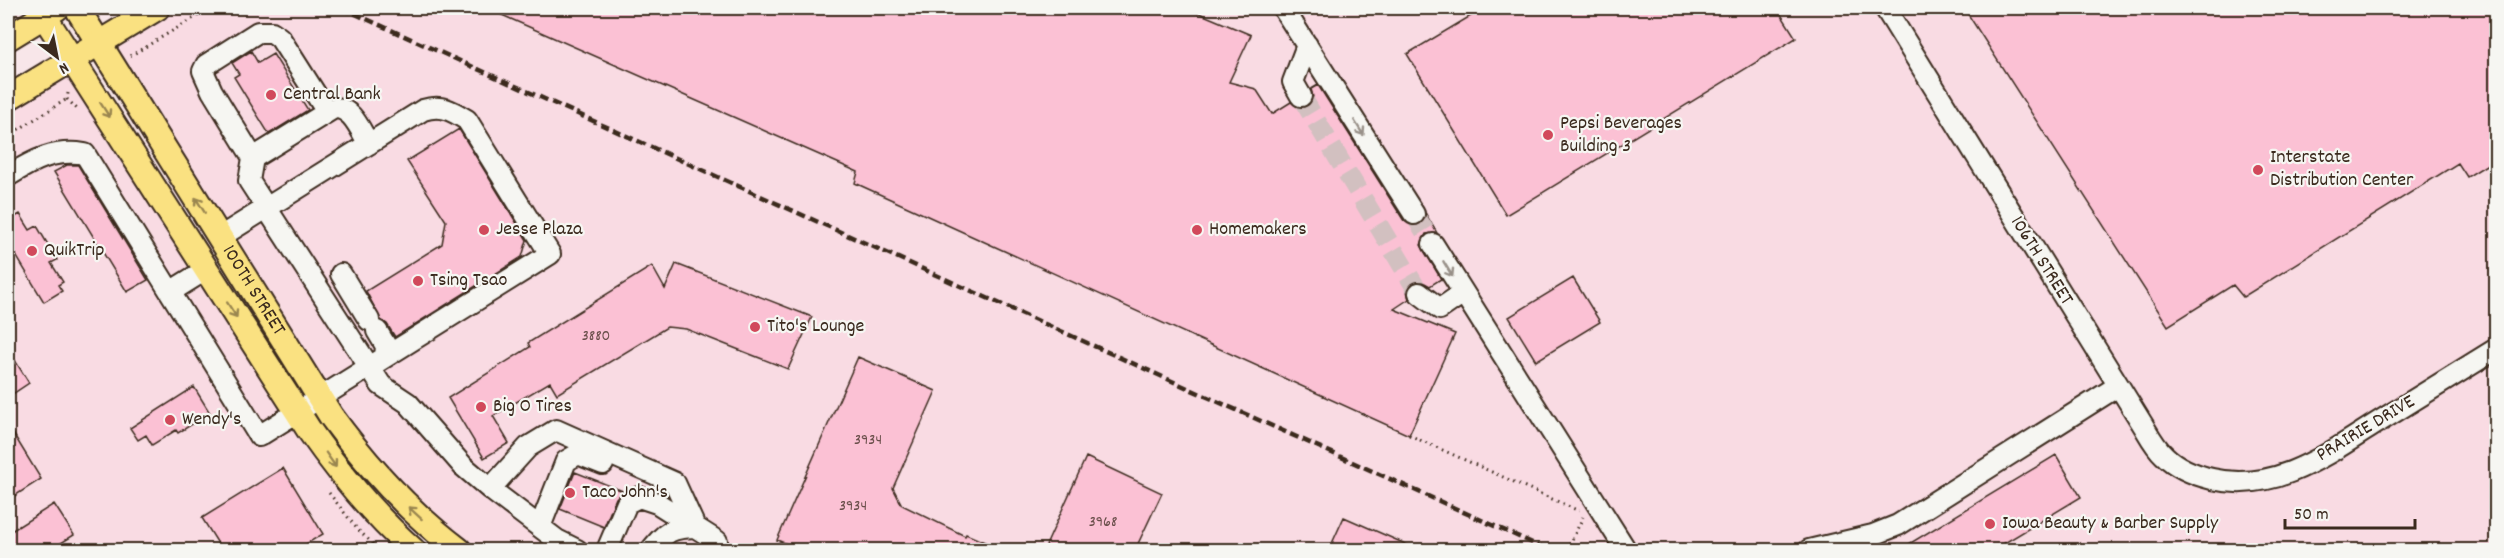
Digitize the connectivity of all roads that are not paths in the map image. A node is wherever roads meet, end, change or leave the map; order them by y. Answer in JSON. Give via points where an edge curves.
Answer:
{"nodes":[{"id":1,"x":77,"y":8,"type":"edge"},
{"id":2,"x":157,"y":8,"type":"edge"},
{"id":3,"x":1283,"y":8,"type":"edge"},
{"id":4,"x":1885,"y":8,"type":"edge"},
{"id":5,"x":47,"y":10,"type":"edge"},
{"id":6,"x":8,"y":38,"type":"edge"},
{"id":7,"x":100,"y":42,"type":"junction"},
{"id":8,"x":1307,"y":45,"type":"junction"},
{"id":9,"x":72,"y":59,"type":"junction"},
{"id":10,"x":1301,"y":96,"type":"tunnel mouth"},
{"id":11,"x":8,"y":98,"type":"edge"},
{"id":12,"x":327,"y":112,"type":"junction"},
{"id":13,"x":369,"y":144,"type":"junction"},
{"id":14,"x":253,"y":158,"type":"junction"},
{"id":15,"x":8,"y":176,"type":"edge"},
{"id":16,"x":266,"y":209,"type":"junction"},
{"id":17,"x":1414,"y":214,"type":"tunnel mouth"},
{"id":18,"x":220,"y":237,"type":"junction"},
{"id":19,"x":1433,"y":244,"type":"tunnel mouth"},
{"id":20,"x":207,"y":269,"type":"junction"},
{"id":21,"x":342,"y":274,"type":"dead end"},
{"id":22,"x":170,"y":292,"type":"junction"},
{"id":23,"x":1419,"y":293,"type":"tunnel mouth"},
{"id":24,"x":1463,"y":293,"type":"junction"},
{"id":25,"x":2496,"y":349,"type":"edge"},
{"id":26,"x":377,"y":362,"type":"junction"},
{"id":27,"x":2118,"y":386,"type":"junction"},
{"id":28,"x":319,"y":398,"type":"junction"},
{"id":29,"x":298,"y":412,"type":"junction"},
{"id":30,"x":2226,"y":482,"type":"joint"},
{"id":31,"x":489,"y":489,"type":"junction"},
{"id":32,"x":678,"y":491,"type":"junction"},
{"id":33,"x":540,"y":527,"type":"junction"},
{"id":34,"x":695,"y":527,"type":"junction"},
{"id":35,"x":413,"y":550,"type":"edge"},
{"id":36,"x":459,"y":550,"type":"edge"},
{"id":37,"x":578,"y":550,"type":"edge"},
{"id":38,"x":607,"y":550,"type":"edge"},
{"id":39,"x":651,"y":550,"type":"edge"},
{"id":40,"x":713,"y":550,"type":"edge"},
{"id":41,"x":1626,"y":550,"type":"edge"},
{"id":42,"x":1809,"y":550,"type":"edge"}],
"edges":[{"from":1,"to":7,"type":"main road","name":"100TH STREET"},
{"from":2,"to":7,"type":"main road"},
{"from":3,"to":8,"type":"street"},
{"from":4,"to":27,"type":"street","name":"106TH STREET"},
{"from":5,"to":6,"type":"main road"},
{"from":5,"to":9,"type":"main road","name":"100TH STREET"},
{"from":7,"to":9,"type":"main road"},
{"from":18,"to":7,"type":"main road","name":"100TH STREET","one_way":true},
{"from":8,"to":10,"type":"street","via":[[1293,82]]},
{"from":8,"to":17,"type":"street","one_way":true},
{"from":9,"to":11,"type":"main road"},
{"from":9,"to":20,"type":"main road","name":"100TH STREET","one_way":true},
{"from":12,"to":13,"type":"street","via":[[334,108],[348,111]]},
{"from":12,"to":14,"type":"street"},
{"from":12,"to":14,"type":"street","via":[[280,38],[272,32],[258,32],[206,65],[203,71]]},
{"from":13,"to":16,"type":"street"},
{"from":13,"to":26,"type":"street","via":[[423,110],[436,106],[455,112],[466,120],[550,254]]},
{"from":14,"to":16,"type":"street","via":[[249,181]]},
{"from":15,"to":22,"type":"street","via":[[36,158],[69,151],[85,154]]},
{"from":16,"to":18,"type":"street"},
{"from":16,"to":26,"type":"street"},
{"from":18,"to":28,"type":"main road","name":"100TH STREET"},
{"from":19,"to":24,"type":"street","one_way":true},
{"from":20,"to":22,"type":"street"},
{"from":20,"to":29,"type":"main road","name":"100TH STREET","one_way":true},
{"from":21,"to":26,"type":"street","via":[[386,346]]},
{"from":22,"to":29,"type":"street","via":[[259,436]]},
{"from":23,"to":24,"type":"street","via":[[1440,309]]},
{"from":24,"to":41,"type":"street"},
{"from":25,"to":30,"type":"street","name":"PRAIRIE DRIVE","via":[[2321,458],[2285,476],[2258,482]]},
{"from":26,"to":28,"type":"street"},
{"from":26,"to":31,"type":"street","via":[[381,385],[408,403],[463,466]]},
{"from":27,"to":30,"type":"street","name":"106TH STREET","via":[[2162,453],[2175,465]]},
{"from":27,"to":42,"type":"street","via":[[1898,525]]},
{"from":28,"to":29,"type":"street"},
{"from":36,"to":28,"type":"main road","name":"100TH STREET","one_way":true,"via":[[380,479]]},
{"from":29,"to":35,"type":"main road","name":"100TH STREET","one_way":true,"via":[[344,479]]},
{"from":31,"to":32,"type":"street","via":[[528,447],[556,430],[675,483]]},
{"from":31,"to":33,"type":"street"},
{"from":32,"to":33,"type":"street","via":[[578,454],[566,461]]},
{"from":32,"to":34,"type":"street"},
{"from":33,"to":37,"type":"street"},
{"from":34,"to":38,"type":"street","via":[[657,503],[639,497],[627,504]]},
{"from":34,"to":39,"type":"street","via":[[674,528]]},
{"from":34,"to":40,"type":"street","via":[[717,541]]}]}
